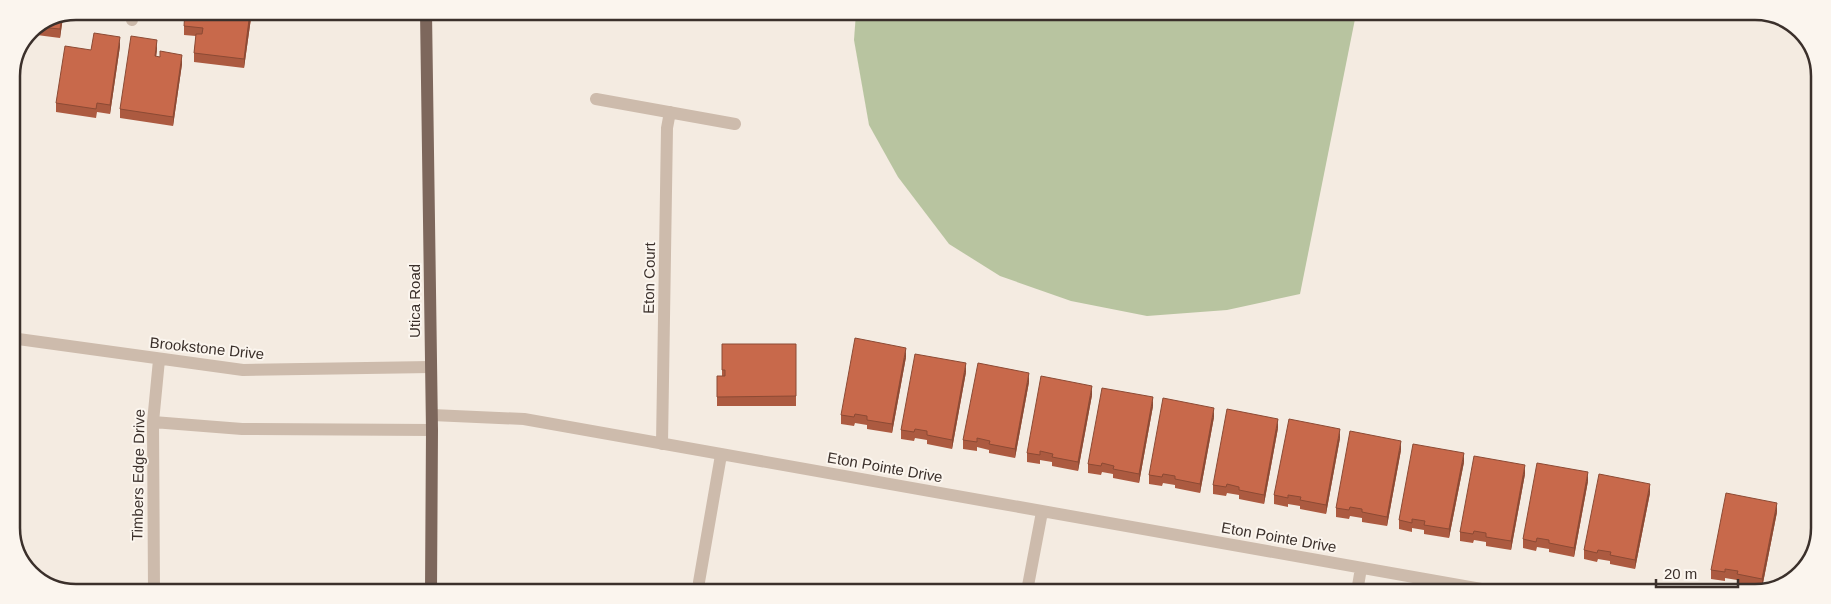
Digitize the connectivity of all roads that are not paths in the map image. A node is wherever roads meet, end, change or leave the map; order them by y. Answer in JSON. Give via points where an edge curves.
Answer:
{"nodes":[{"id":1,"x":426,"y":20,"type":"edge"},
{"id":2,"x":596,"y":99,"type":"dead end"},
{"id":3,"x":670,"y":112,"type":"junction"},
{"id":4,"x":735,"y":124,"type":"dead end"},
{"id":5,"x":20,"y":339,"type":"edge"},
{"id":6,"x":159,"y":360,"type":"junction"},
{"id":7,"x":431,"y":367,"type":"junction"},
{"id":8,"x":432,"y":415,"type":"junction"},
{"id":9,"x":154,"y":422,"type":"junction"},
{"id":10,"x":432,"y":430,"type":"junction"},
{"id":11,"x":662,"y":444,"type":"junction"},
{"id":12,"x":721,"y":454,"type":"junction"},
{"id":13,"x":1042,"y":512,"type":"junction"},
{"id":14,"x":1361,"y":568,"type":"junction"},
{"id":15,"x":699,"y":582,"type":"dead end"},
{"id":16,"x":154,"y":584,"type":"edge"},
{"id":17,"x":431,"y":584,"type":"edge"},
{"id":18,"x":1028,"y":584,"type":"edge"},
{"id":19,"x":1358,"y":584,"type":"edge"},
{"id":20,"x":1452,"y":584,"type":"edge"}],
"edges":[{"from":1,"to":7,"type":"main road","name":"Utica Road"},
{"from":2,"to":3,"type":"street"},
{"from":3,"to":4,"type":"street"},
{"from":3,"to":11,"type":"street","name":"Eton Court","via":[[667,128]]},
{"from":5,"to":6,"type":"street","name":"Brookstone Drive"},
{"from":6,"to":7,"type":"street","name":"Brookstone Drive","via":[[243,370]]},
{"from":6,"to":9,"type":"street","name":"Timbers Edge Drive"},
{"from":7,"to":8,"type":"main road","name":"Utica Road"},
{"from":8,"to":10,"type":"main road","name":"Utica Road"},
{"from":8,"to":11,"type":"street","name":"Eton Pointe Drive","via":[[524,419]]},
{"from":9,"to":10,"type":"street","via":[[242,429]]},
{"from":9,"to":16,"type":"street","name":"Timbers Edge Drive"},
{"from":10,"to":17,"type":"main road","name":"Utica Road"},
{"from":11,"to":12,"type":"street","name":"Eton Pointe Drive"},
{"from":12,"to":13,"type":"street","name":"Eton Pointe Drive"},
{"from":12,"to":15,"type":"street"},
{"from":13,"to":14,"type":"street","name":"Eton Pointe Drive"},
{"from":13,"to":18,"type":"street"},
{"from":14,"to":19,"type":"street"},
{"from":14,"to":20,"type":"street","name":"Eton Pointe Drive"}]}
